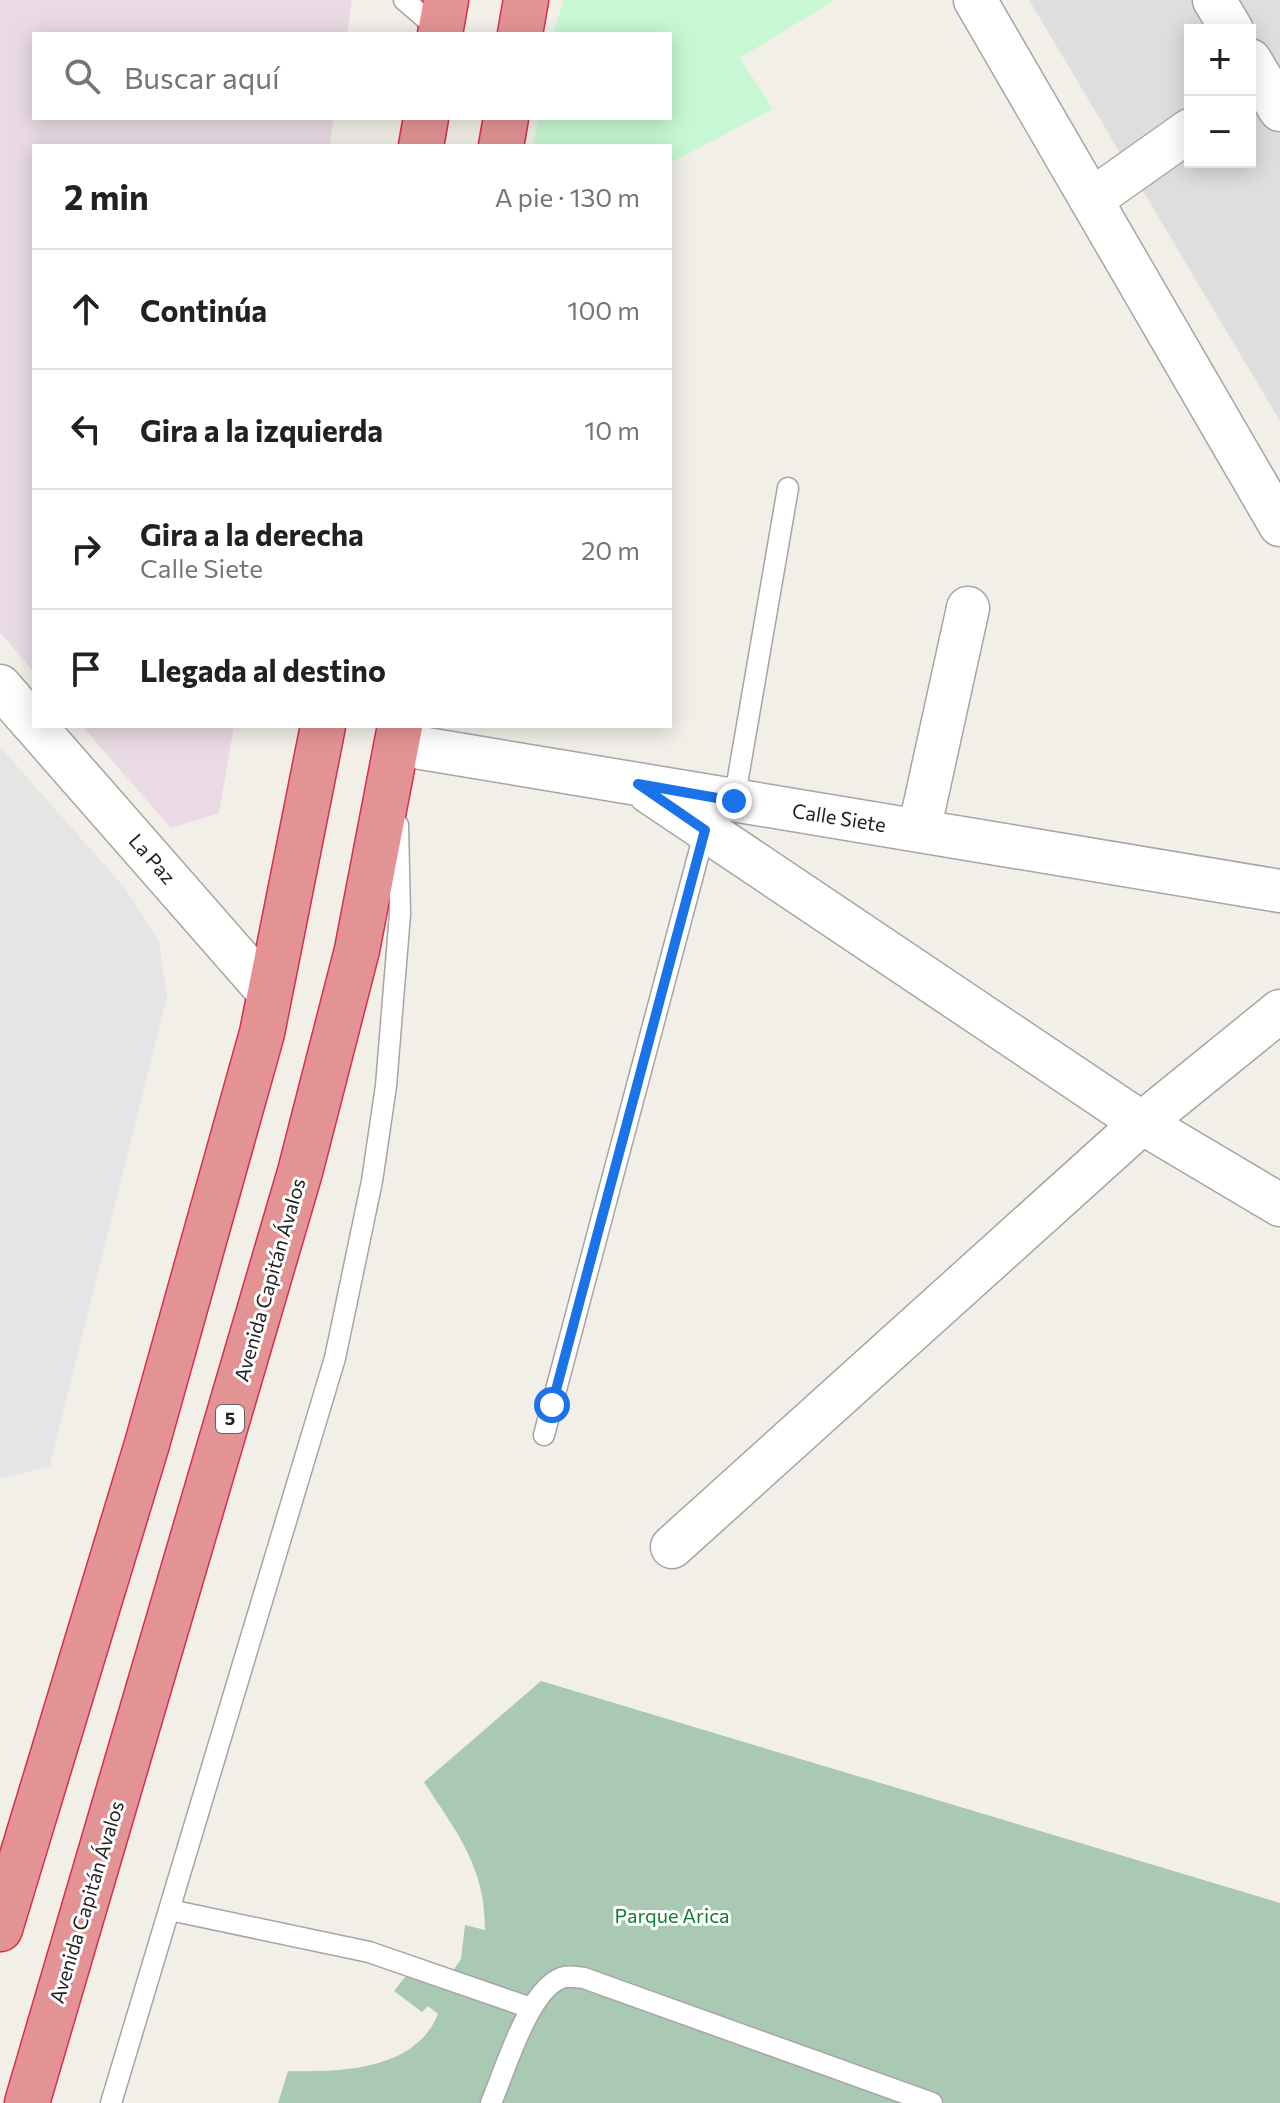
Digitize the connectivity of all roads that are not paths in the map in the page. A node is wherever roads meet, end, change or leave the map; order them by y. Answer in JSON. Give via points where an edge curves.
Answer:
{"nodes":[{"id":1,"x":404,"y":0,"type":"edge"},
{"id":2,"x":526,"y":0,"type":"edge"},
{"id":3,"x":542,"y":0,"type":"edge"},
{"id":4,"x":975,"y":0,"type":"edge"},
{"id":5,"x":1214,"y":0,"type":"edge"},
{"id":6,"x":442,"y":22,"type":"edge"},
{"id":7,"x":1228,"y":24,"type":"edge"},
{"id":8,"x":520,"y":32,"type":"edge"},
{"id":9,"x":531,"y":32,"type":"edge"},
{"id":10,"x":426,"y":120,"type":"edge"},
{"id":11,"x":506,"y":120,"type":"edge"},
{"id":12,"x":1184,"y":134,"type":"edge"},
{"id":13,"x":421,"y":144,"type":"edge"},
{"id":14,"x":501,"y":144,"type":"edge"},
{"id":15,"x":1091,"y":200,"type":"junction"},
{"id":16,"x":788,"y":488,"type":"dead end"},
{"id":17,"x":1280,"y":525,"type":"edge"},
{"id":18,"x":968,"y":608,"type":"dead end"},
{"id":19,"x":0,"y":686,"type":"edge"},
{"id":20,"x":32,"y":724,"type":"edge"},
{"id":21,"x":36,"y":728,"type":"edge"},
{"id":22,"x":323,"y":728,"type":"edge"},
{"id":23,"x":399,"y":735,"type":"edge"},
{"id":24,"x":638,"y":784,"type":"junction"},
{"id":25,"x":734,"y":801,"type":"junction"},
{"id":26,"x":705,"y":830,"type":"junction"},
{"id":27,"x":919,"y":831,"type":"junction"},
{"id":28,"x":1280,"y":891,"type":"edge"},
{"id":29,"x":268,"y":992,"type":"junction"},
{"id":30,"x":1280,"y":1011,"type":"edge"},
{"id":31,"x":1142,"y":1123,"type":"junction"},
{"id":32,"x":1280,"y":1205,"type":"edge"},
{"id":33,"x":544,"y":1435,"type":"dead end"},
{"id":34,"x":672,"y":1547,"type":"dead end"},
{"id":35,"x":170,"y":1910,"type":"junction"},
{"id":36,"x":0,"y":1929,"type":"edge"},
{"id":37,"x":531,"y":2008,"type":"junction"},
{"id":38,"x":27,"y":2103,"type":"edge"},
{"id":39,"x":111,"y":2103,"type":"edge"},
{"id":40,"x":491,"y":2103,"type":"edge"},
{"id":41,"x":932,"y":2103,"type":"edge"}],
"edges":[{"from":1,"to":6,"type":"lane"},
{"from":2,"to":8,"type":"highway"},
{"from":3,"to":9,"type":"street"},
{"from":4,"to":15,"type":"street"},
{"from":5,"to":7,"type":"street"},
{"from":10,"to":13,"type":"highway"},
{"from":11,"to":14,"type":"highway"},
{"from":12,"to":15,"type":"street"},
{"from":15,"to":17,"type":"street"},
{"from":16,"to":25,"type":"lane"},
{"from":18,"to":27,"type":"street"},
{"from":19,"to":20,"type":"street","name":"La Paz"},
{"from":21,"to":29,"type":"street","name":"La Paz"},
{"from":22,"to":29,"type":"highway"},
{"from":23,"to":24,"type":"street","name":"Calle Siete"},
{"from":23,"to":35,"type":"lane","via":[[400,914],[386,1086],[372,1181],[335,1358]]},
{"from":23,"to":38,"type":"highway","name":"Avenida Capitán Ávalos","number":"5","via":[[357,950],[292,1202]]},
{"from":24,"to":25,"type":"street","name":"Calle Siete"},
{"from":24,"to":26,"type":"street"},
{"from":25,"to":27,"type":"street","name":"Calle Siete"},
{"from":26,"to":31,"type":"street"},
{"from":26,"to":33,"type":"lane"},
{"from":27,"to":28,"type":"street","name":"Calle Siete"},
{"from":29,"to":36,"type":"highway","via":[[262,1033],[181,1324]]},
{"from":30,"to":31,"type":"street"},
{"from":31,"to":32,"type":"street"},
{"from":31,"to":34,"type":"street"},
{"from":35,"to":37,"type":"lane","via":[[369,1952]]},
{"from":35,"to":39,"type":"lane"},
{"from":37,"to":40,"type":"lane"},
{"from":37,"to":41,"type":"lane","via":[[555,1980],[584,1978]]}]}
